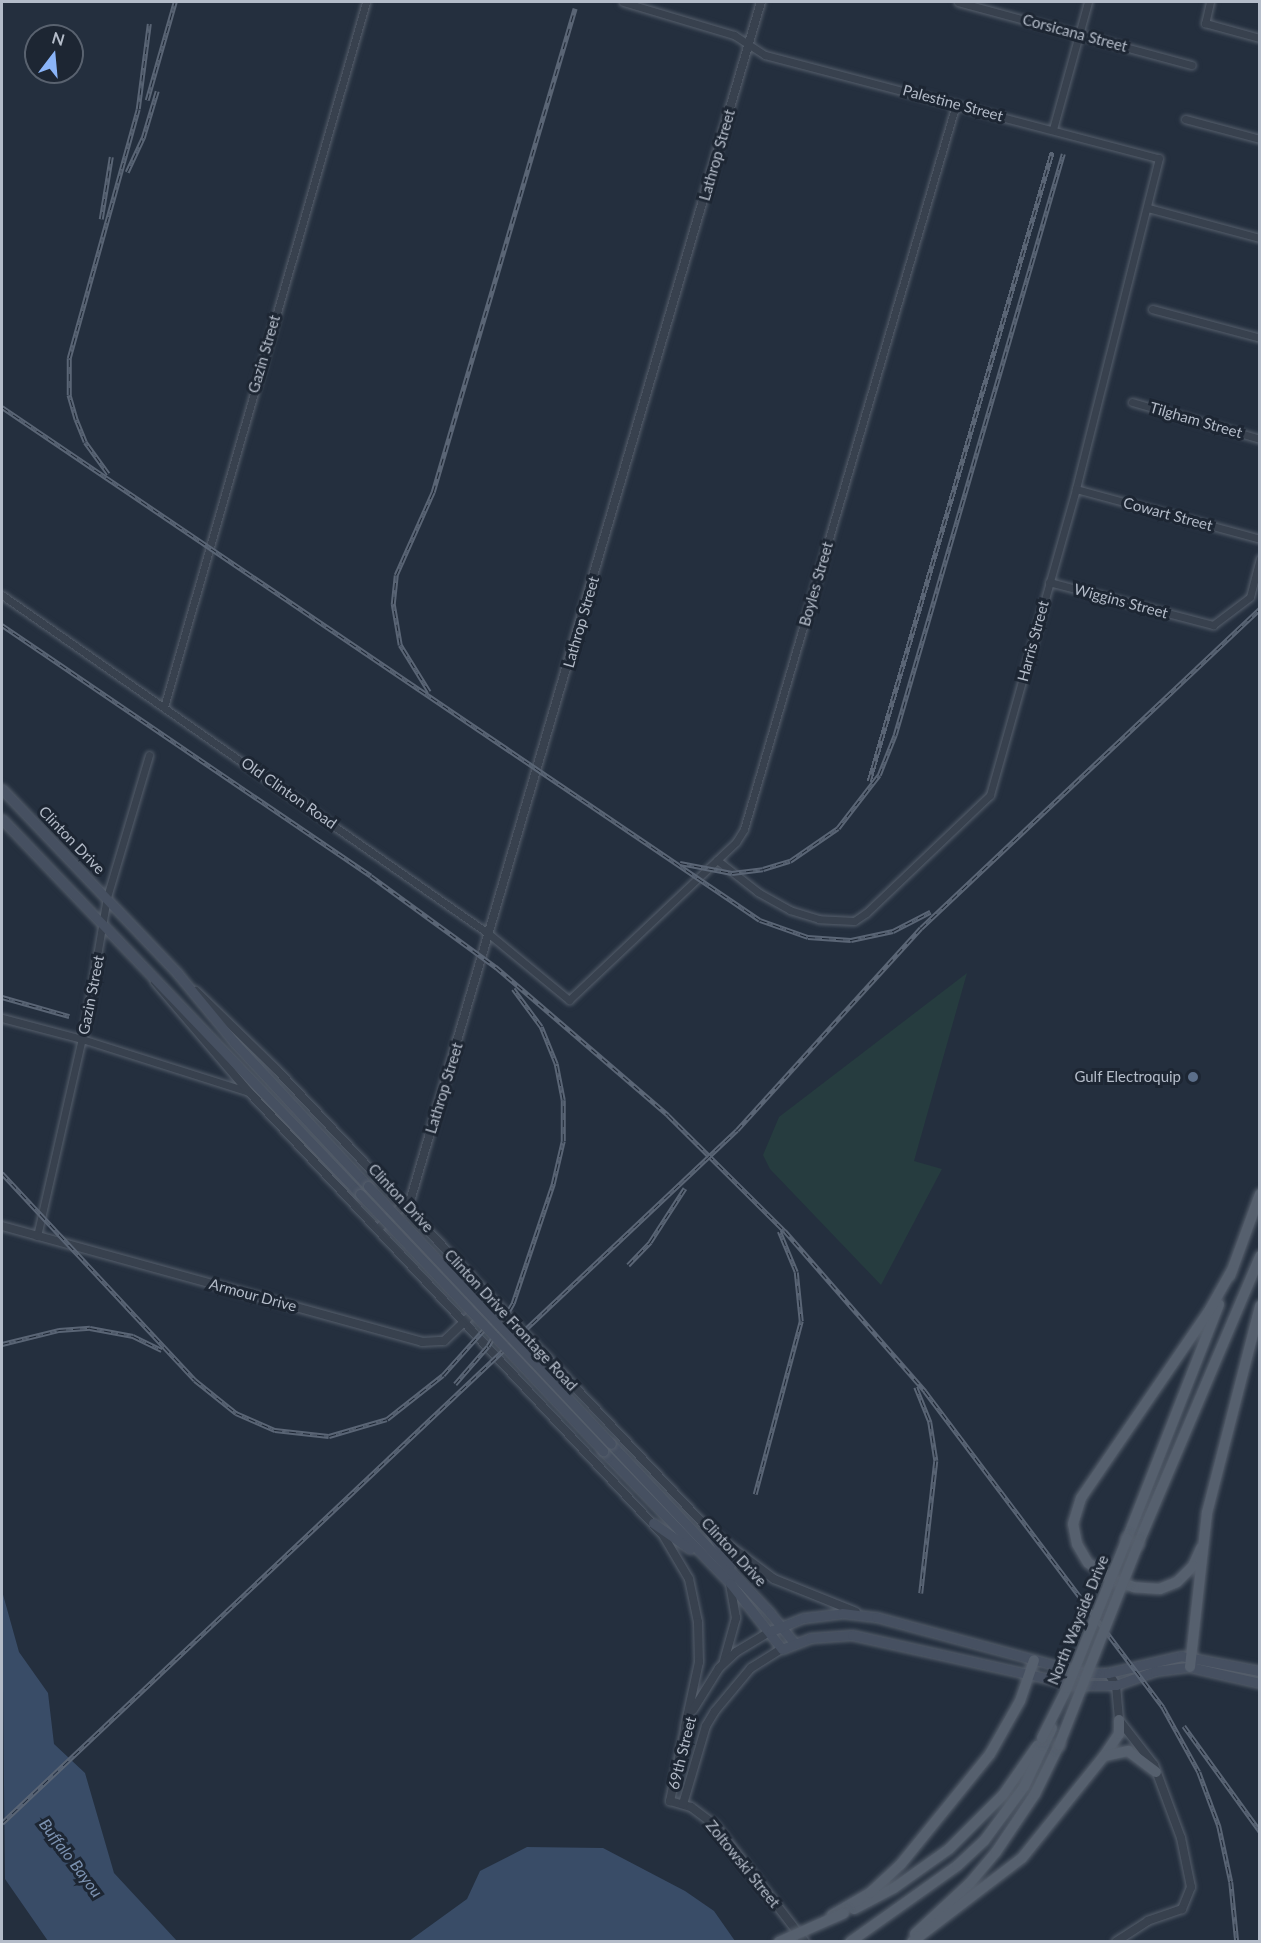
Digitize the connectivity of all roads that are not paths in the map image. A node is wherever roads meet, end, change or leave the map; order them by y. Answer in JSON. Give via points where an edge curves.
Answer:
{"nodes":[{"id":1,"x":366,"y":2,"type":"edge"},
{"id":2,"x":627,"y":2,"type":"edge"},
{"id":3,"x":761,"y":2,"type":"edge"},
{"id":4,"x":958,"y":2,"type":"edge"},
{"id":5,"x":1088,"y":2,"type":"edge"},
{"id":6,"x":1210,"y":2,"type":"edge"},
{"id":7,"x":1080,"y":34,"type":"junction"},
{"id":8,"x":1260,"y":38,"type":"edge"},
{"id":9,"x":749,"y":45,"type":"junction"},
{"id":10,"x":1192,"y":65,"type":"dead end"},
{"id":11,"x":956,"y":104,"type":"junction"},
{"id":12,"x":1185,"y":119,"type":"dead end"},
{"id":13,"x":1053,"y":129,"type":"junction"},
{"id":14,"x":1260,"y":138,"type":"edge"},
{"id":15,"x":1160,"y":158,"type":"joint"},
{"id":16,"x":1148,"y":208,"type":"junction"},
{"id":17,"x":1260,"y":238,"type":"edge"},
{"id":18,"x":1152,"y":309,"type":"dead end"},
{"id":19,"x":1260,"y":338,"type":"edge"},
{"id":20,"x":1132,"y":402,"type":"dead end"},
{"id":21,"x":1260,"y":439,"type":"edge"},
{"id":22,"x":1076,"y":489,"type":"junction"},
{"id":23,"x":1260,"y":539,"type":"edge"},
{"id":24,"x":1260,"y":558,"type":"edge"},
{"id":25,"x":1049,"y":582,"type":"junction"},
{"id":26,"x":2,"y":595,"type":"edge"},
{"id":27,"x":164,"y":707,"type":"junction"},
{"id":28,"x":149,"y":754,"type":"dead end"},
{"id":29,"x":2,"y":789,"type":"edge"},
{"id":30,"x":2,"y":819,"type":"edge"},
{"id":31,"x":717,"y":860,"type":"junction"},
{"id":32,"x":107,"y":897,"type":"junction"},
{"id":33,"x":104,"y":927,"type":"junction"},
{"id":34,"x":489,"y":934,"type":"junction"},
{"id":35,"x":178,"y":974,"type":"junction"},
{"id":36,"x":151,"y":977,"type":"junction"},
{"id":37,"x":569,"y":1000,"type":"joint"},
{"id":38,"x":2,"y":1018,"type":"edge"},
{"id":39,"x":82,"y":1039,"type":"junction"},
{"id":40,"x":249,"y":1092,"type":"junction"},
{"id":41,"x":1260,"y":1194,"type":"edge"},
{"id":42,"x":403,"y":1206,"type":"junction"},
{"id":43,"x":2,"y":1227,"type":"edge"},
{"id":44,"x":378,"y":1229,"type":"junction"},
{"id":45,"x":37,"y":1236,"type":"junction"},
{"id":46,"x":1260,"y":1256,"type":"edge"},
{"id":47,"x":1232,"y":1270,"type":"junction"},
{"id":48,"x":490,"y":1298,"type":"junction"},
{"id":49,"x":1260,"y":1306,"type":"edge"},
{"id":50,"x":465,"y":1321,"type":"junction"},
{"id":51,"x":653,"y":1522,"type":"junction"},
{"id":52,"x":710,"y":1531,"type":"junction"},
{"id":53,"x":1201,"y":1548,"type":"junction"},
{"id":54,"x":713,"y":1567,"type":"junction"},
{"id":55,"x":730,"y":1583,"type":"junction"},
{"id":56,"x":746,"y":1586,"type":"junction"},
{"id":57,"x":876,"y":1617,"type":"junction"},
{"id":58,"x":893,"y":1622,"type":"junction"},
{"id":59,"x":782,"y":1625,"type":"junction"},
{"id":60,"x":771,"y":1631,"type":"junction"},
{"id":61,"x":888,"y":1640,"type":"junction"},
{"id":62,"x":794,"y":1643,"type":"junction"},
{"id":63,"x":782,"y":1649,"type":"junction"},
{"id":64,"x":1011,"y":1654,"type":"junction"},
{"id":65,"x":1034,"y":1660,"type":"junction"},
{"id":66,"x":1190,"y":1662,"type":"junction"},
{"id":67,"x":719,"y":1668,"type":"junction"},
{"id":68,"x":1007,"y":1668,"type":"junction"},
{"id":69,"x":1260,"y":1671,"type":"edge"},
{"id":70,"x":1108,"y":1673,"type":"junction"},
{"id":71,"x":1030,"y":1674,"type":"junction"},
{"id":72,"x":1260,"y":1683,"type":"edge"},
{"id":73,"x":1116,"y":1685,"type":"junction"},
{"id":74,"x":1119,"y":1720,"type":"junction"},
{"id":75,"x":685,"y":1727,"type":"junction"},
{"id":76,"x":1044,"y":1739,"type":"junction"},
{"id":77,"x":1104,"y":1756,"type":"junction"},
{"id":78,"x":1156,"y":1772,"type":"junction"},
{"id":79,"x":670,"y":1801,"type":"joint"},
{"id":80,"x":683,"y":1804,"type":"junction"},
{"id":81,"x":844,"y":1911,"type":"junction"},
{"id":82,"x":779,"y":1941,"type":"edge"},
{"id":83,"x":805,"y":1941,"type":"edge"},
{"id":84,"x":850,"y":1941,"type":"edge"},
{"id":85,"x":905,"y":1941,"type":"edge"},
{"id":86,"x":912,"y":1941,"type":"edge"},
{"id":87,"x":1116,"y":1941,"type":"edge"}],
"edges":[{"from":1,"to":27,"type":"street","name":"Gazin Street"},
{"from":2,"to":9,"type":"street","name":"Palestine Street","via":[[734,35]]},
{"from":3,"to":9,"type":"street","name":"Lathrop Street"},
{"from":4,"to":7,"type":"street","name":"Corsicana Street"},
{"from":5,"to":7,"type":"street"},
{"from":6,"to":8,"type":"street","via":[[1205,23]]},
{"from":7,"to":10,"type":"street","name":"Corsicana Street"},
{"from":7,"to":13,"type":"street"},
{"from":9,"to":11,"type":"street","name":"Palestine Street","via":[[765,55]]},
{"from":9,"to":34,"type":"street","name":"Lathrop Street"},
{"from":11,"to":13,"type":"street","name":"Palestine Street"},
{"from":11,"to":31,"type":"street","name":"Boyles Street","via":[[747,822],[736,842]]},
{"from":12,"to":14,"type":"street"},
{"from":13,"to":15,"type":"street","name":"Palestine Street"},
{"from":15,"to":16,"type":"street","name":"Harris Street"},
{"from":16,"to":17,"type":"street"},
{"from":16,"to":22,"type":"street","name":"Harris Street"},
{"from":18,"to":19,"type":"street"},
{"from":20,"to":21,"type":"street","name":"Tilgham Street"},
{"from":22,"to":23,"type":"street","name":"Cowart Street"},
{"from":22,"to":25,"type":"street","name":"Harris Street"},
{"from":24,"to":25,"type":"street","name":"Wiggins Street","via":[[1250,597],[1213,625]]},
{"from":25,"to":31,"type":"street","name":"Harris Street","via":[[990,795],[866,913],[844,922],[797,913],[758,892]]},
{"from":26,"to":27,"type":"street","name":"Old Clinton Road"},
{"from":27,"to":34,"type":"street","name":"Old Clinton Road"},
{"from":28,"to":32,"type":"street","name":"Gazin Street"},
{"from":29,"to":32,"type":"main road","name":"Clinton Drive"},
{"from":30,"to":33,"type":"main road","name":"Clinton Drive"},
{"from":31,"to":37,"type":"street","name":"Boyles Street"},
{"from":32,"to":33,"type":"street","name":"Gazin Street"},
{"from":32,"to":35,"type":"main road","name":"Clinton Drive"},
{"from":33,"to":36,"type":"main road","name":"Clinton Drive"},
{"from":33,"to":39,"type":"street","name":"Gazin Street"},
{"from":34,"to":37,"type":"street","name":"Old Clinton Road"},
{"from":34,"to":42,"type":"street","name":"Lathrop Street","via":[[411,1198]]},
{"from":35,"to":42,"type":"street","name":"Clinton Drive Frontage Road","via":[[277,1070]]},
{"from":35,"to":56,"type":"main road","name":"Clinton Drive","bridge":true,"via":[[234,1042]]},
{"from":36,"to":40,"type":"street"},
{"from":36,"to":54,"type":"main road","name":"Clinton Drive","bridge":true},
{"from":38,"to":39,"type":"street"},
{"from":39,"to":40,"type":"street"},
{"from":39,"to":45,"type":"street","name":"Gazin Street"},
{"from":40,"to":44,"type":"street"},
{"from":41,"to":47,"type":"main road","name":"North Wayside Drive"},
{"from":42,"to":44,"type":"street","name":"Lathrop Street"},
{"from":42,"to":48,"type":"street","name":"Clinton Drive Frontage Road"},
{"from":43,"to":45,"type":"street","name":"Armour Drive"},
{"from":44,"to":50,"type":"street"},
{"from":45,"to":50,"type":"street","name":"Armour Drive","via":[[422,1342],[444,1341]]},
{"from":46,"to":85,"type":"main road","name":"North Wayside Drive","bridge":true,"via":[[1035,1794],[996,1852],[957,1896]]},
{"from":47,"to":53,"type":"main road","via":[[1209,1311],[1081,1498],[1073,1524],[1077,1544],[1088,1563],[1115,1581],[1134,1587],[1160,1589],[1177,1582],[1192,1566]]},
{"from":47,"to":76,"type":"main road","name":"North Wayside Drive","bridge":true},
{"from":48,"to":50,"type":"street","name":"Armour Drive"},
{"from":48,"to":52,"type":"street","name":"Clinton Drive Frontage Road"},
{"from":49,"to":53,"type":"main road"},
{"from":50,"to":51,"type":"street"},
{"from":51,"to":54,"type":"main road"},
{"from":51,"to":75,"type":"street","via":[[689,1579],[699,1622],[699,1662]]},
{"from":52,"to":56,"type":"main road"},
{"from":52,"to":57,"type":"street","name":"Clinton Drive Frontage Road","via":[[748,1563],[780,1582],[834,1606]]},
{"from":53,"to":66,"type":"main road"},
{"from":54,"to":55,"type":"main road","name":"Clinton Drive"},
{"from":55,"to":60,"type":"main road","name":"Clinton Drive"},
{"from":55,"to":67,"type":"street","via":[[736,1614],[734,1636]]},
{"from":56,"to":59,"type":"main road","name":"Clinton Drive"},
{"from":57,"to":58,"type":"main road"},
{"from":57,"to":59,"type":"main road","via":[[822,1614]]},
{"from":58,"to":61,"type":"main road"},
{"from":58,"to":64,"type":"main road"},
{"from":59,"to":60,"type":"main road"},
{"from":59,"to":62,"type":"main road","name":"Clinton Drive"},
{"from":60,"to":63,"type":"main road","name":"Clinton Drive"},
{"from":60,"to":67,"type":"street","name":"69th Street","via":[[736,1652]]},
{"from":61,"to":62,"type":"main road","via":[[831,1635]]},
{"from":61,"to":68,"type":"main road"},
{"from":62,"to":63,"type":"main road"},
{"from":63,"to":80,"type":"street","name":"69th Street","via":[[751,1668],[732,1686],[715,1711],[706,1726]]},
{"from":64,"to":65,"type":"main road"},
{"from":64,"to":68,"type":"main road"},
{"from":65,"to":70,"type":"main road","via":[[1084,1672]]},
{"from":65,"to":71,"type":"main road"},
{"from":66,"to":69,"type":"main road"},
{"from":66,"to":70,"type":"main road"},
{"from":66,"to":72,"type":"main road"},
{"from":66,"to":73,"type":"main road"},
{"from":67,"to":75,"type":"street","name":"69th Street"},
{"from":68,"to":71,"type":"main road"},
{"from":70,"to":73,"type":"street"},
{"from":71,"to":73,"type":"main road","via":[[1077,1685]]},
{"from":71,"to":81,"type":"main road","via":[[994,1749],[927,1834],[879,1885]]},
{"from":73,"to":74,"type":"street"},
{"from":74,"to":77,"type":"main road","via":[[1119,1734]]},
{"from":74,"to":78,"type":"street","via":[[1149,1755]]},
{"from":75,"to":79,"type":"street","name":"69th Street"},
{"from":76,"to":81,"type":"main road","name":"North Wayside Drive","via":[[1003,1794],[949,1849],[894,1888]]},
{"from":76,"to":84,"type":"main road","via":[[1017,1799],[984,1841],[957,1866]]},
{"from":77,"to":78,"type":"main road","via":[[1128,1751]]},
{"from":77,"to":86,"type":"main road","via":[[1022,1858]]},
{"from":78,"to":87,"type":"street","via":[[1181,1838],[1190,1897],[1179,1911],[1148,1921]]},
{"from":79,"to":80,"type":"street","name":"Zoltowski Street"},
{"from":80,"to":83,"type":"street","name":"Zoltowski Street","via":[[715,1826]]},
{"from":81,"to":82,"type":"main road","name":"North Wayside Drive","bridge":true}]}
